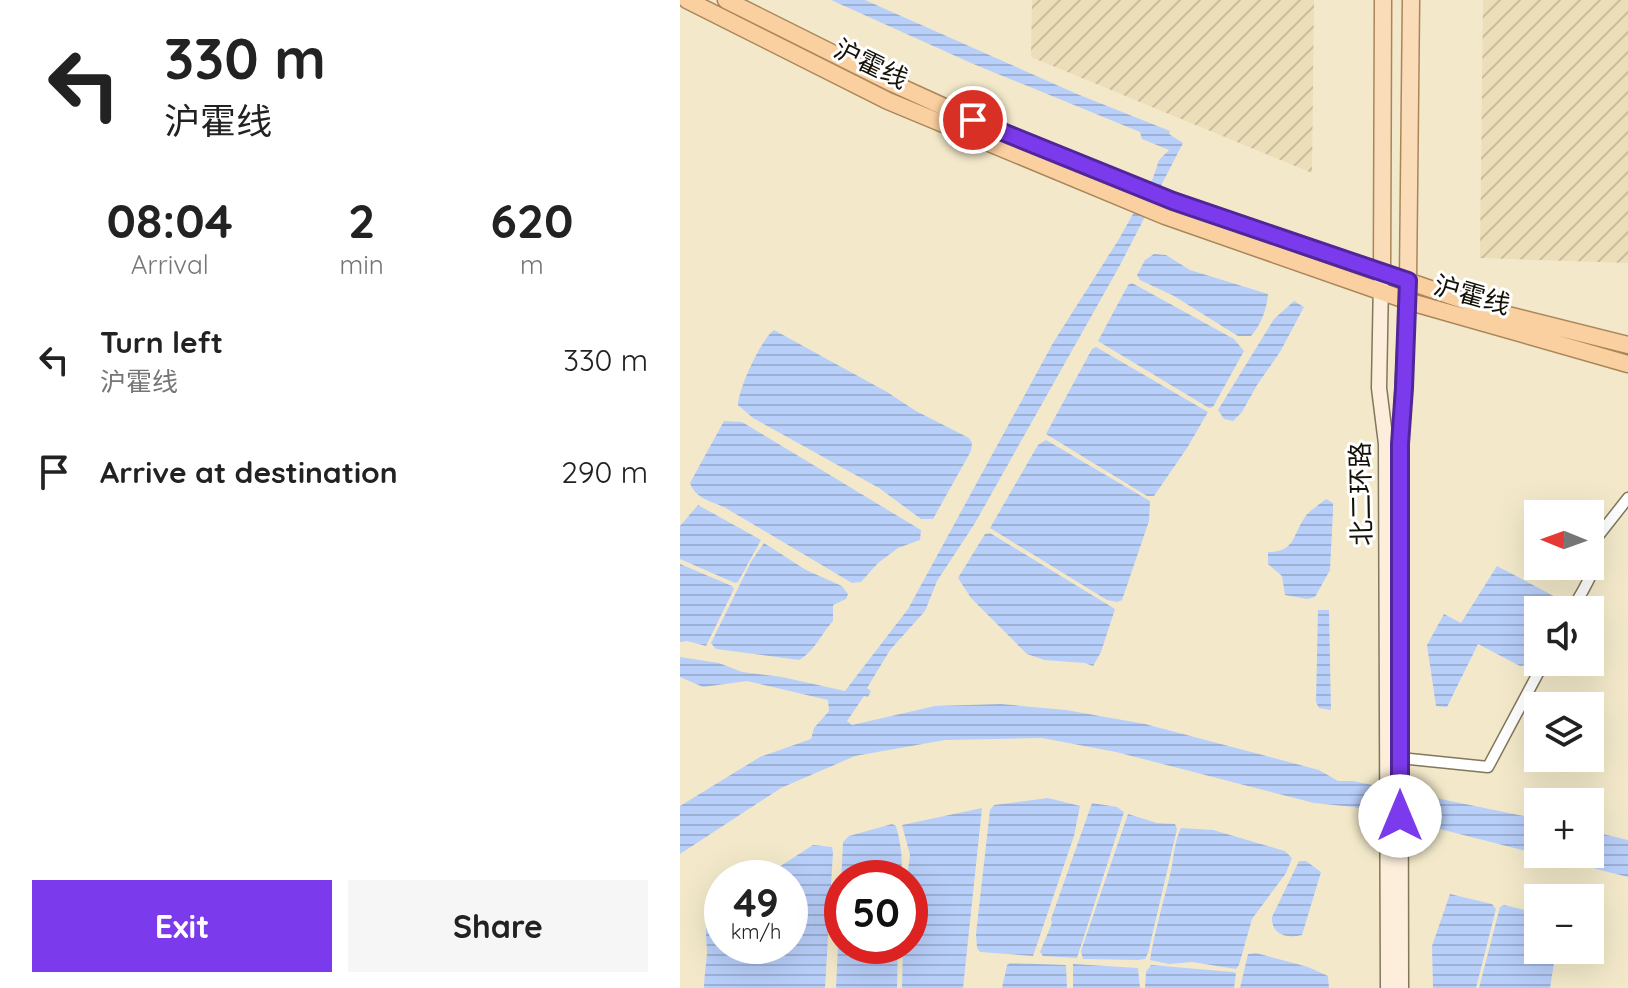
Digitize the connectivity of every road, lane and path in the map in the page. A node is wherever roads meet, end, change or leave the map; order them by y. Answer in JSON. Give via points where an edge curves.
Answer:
{"nodes":[{"id":1,"x":687,"y":0,"type":"edge"},
{"id":2,"x":726,"y":0,"type":"edge"},
{"id":3,"x":1383,"y":0,"type":"edge"},
{"id":4,"x":1411,"y":0,"type":"edge"},
{"id":5,"x":1382,"y":272,"type":"junction"},
{"id":6,"x":1408,"y":281,"type":"junction"},
{"id":7,"x":1381,"y":291,"type":"junction"},
{"id":8,"x":1407,"y":300,"type":"junction"},
{"id":9,"x":1628,"y":345,"type":"edge"},
{"id":10,"x":1628,"y":364,"type":"edge"},
{"id":11,"x":1628,"y":498,"type":"edge"},
{"id":12,"x":1579,"y":596,"type":"edge"},
{"id":13,"x":1537,"y":676,"type":"edge"},
{"id":14,"x":1396,"y":763,"type":"junction"},
{"id":15,"x":1394,"y":840,"type":"junction"},
{"id":16,"x":1388,"y":988,"type":"edge"},
{"id":17,"x":1401,"y":988,"type":"edge"}],
"edges":[{"from":1,"to":7,"type":"highway","name":"沪霍线","via":[[888,101],[1090,186]]},
{"from":2,"to":5,"type":"highway","name":"沪霍线","via":[[973,120],[1162,197]]},
{"from":3,"to":5,"type":"main road","name":"北二环路"},
{"from":4,"to":6,"type":"main road","name":"北二环路"},
{"from":5,"to":6,"type":"highway","name":"沪霍线"},
{"from":5,"to":7,"type":"main road","name":"北二环路"},
{"from":6,"to":8,"type":"main road","name":"北二环路"},
{"from":6,"to":9,"type":"highway","name":"沪霍线","via":[[1504,314]]},
{"from":7,"to":8,"type":"highway","name":"沪霍线"},
{"from":7,"to":14,"type":"main road","name":"北二环路","via":[[1379,388],[1386,444]]},
{"from":8,"to":10,"type":"highway","name":"沪霍线"},
{"from":8,"to":14,"type":"main road","name":"北二环路"},
{"from":11,"to":12,"type":"street","via":[[1595,540],[1597,560]]},
{"from":13,"to":14,"type":"street","via":[[1488,767]]},
{"from":14,"to":15,"type":"main road","name":"北二环路"},
{"from":15,"to":16,"type":"main road","name":"北二环路"},
{"from":15,"to":17,"type":"main road","name":"北二环路"}]}
